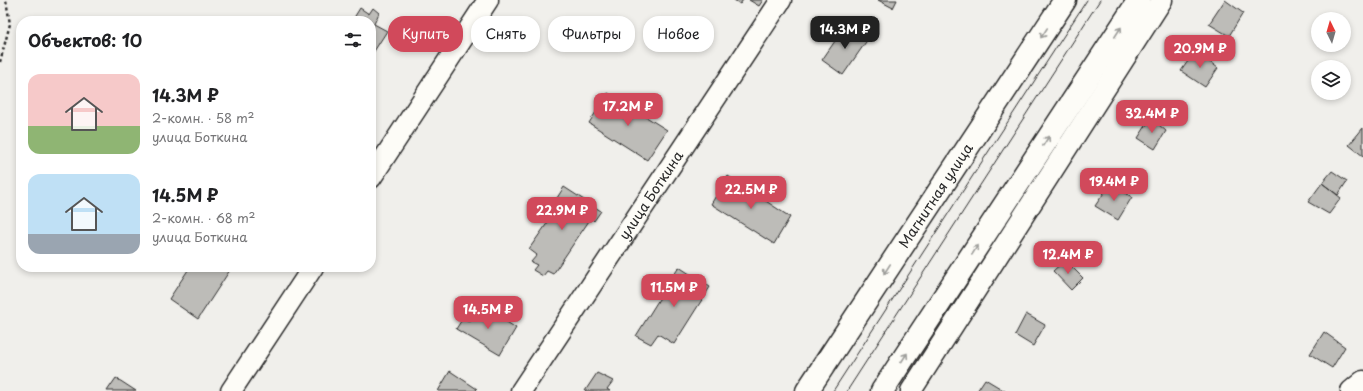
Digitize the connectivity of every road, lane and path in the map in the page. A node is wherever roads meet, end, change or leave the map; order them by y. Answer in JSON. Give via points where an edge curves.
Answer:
{"nodes":[{"id":1,"x":6,"y":0,"type":"edge"},
{"id":2,"x":488,"y":0,"type":"edge"},
{"id":3,"x":781,"y":0,"type":"edge"},
{"id":4,"x":1066,"y":0,"type":"edge"},
{"id":5,"x":1139,"y":0,"type":"edge"},
{"id":6,"x":1162,"y":0,"type":"edge"},
{"id":7,"x":0,"y":62,"type":"edge"},
{"id":8,"x":376,"y":170,"type":"edge"},
{"id":9,"x":310,"y":272,"type":"edge"},
{"id":10,"x":1363,"y":381,"type":"edge"},
{"id":11,"x":231,"y":391,"type":"edge"},
{"id":12,"x":521,"y":391,"type":"edge"},
{"id":13,"x":807,"y":391,"type":"edge"},
{"id":14,"x":882,"y":391,"type":"edge"},
{"id":15,"x":911,"y":391,"type":"edge"},
{"id":16,"x":1351,"y":391,"type":"edge"}],
"edges":[{"from":1,"to":7,"type":"path","via":[[10,24]]},
{"from":2,"to":8,"type":"street"},
{"from":3,"to":12,"type":"street","name":"улица Боткина"},
{"from":4,"to":13,"type":"main road","name":"Магнитная улица","one_way":true},
{"from":14,"to":5,"type":"main road","one_way":true},
{"from":6,"to":15,"type":"street"},
{"from":9,"to":11,"type":"street"},
{"from":10,"to":16,"type":"street"}]}
